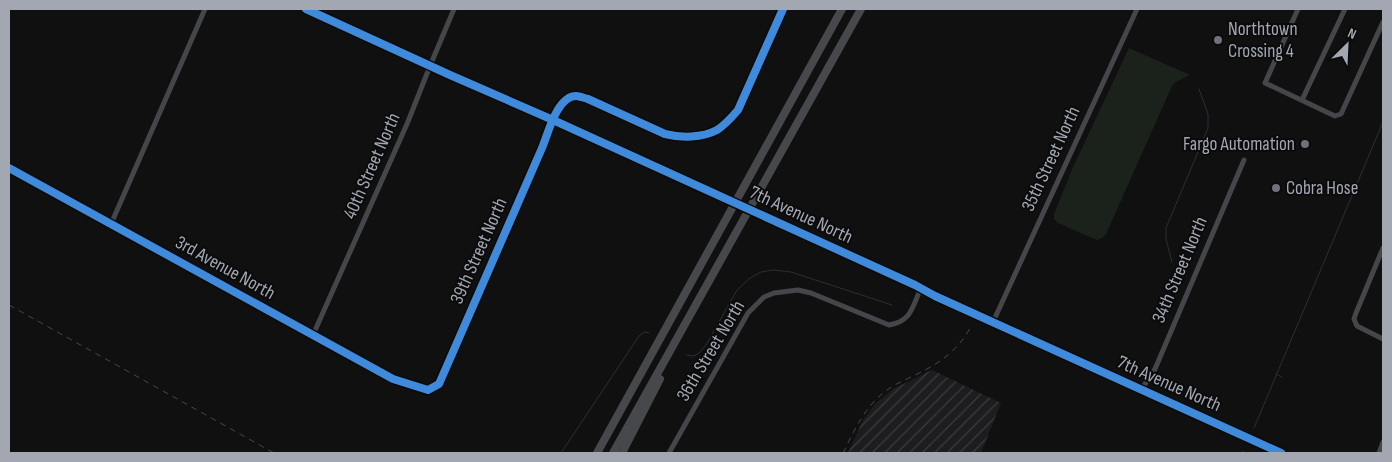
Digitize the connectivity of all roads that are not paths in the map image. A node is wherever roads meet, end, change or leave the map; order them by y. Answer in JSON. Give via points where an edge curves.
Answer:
{"nodes":[{"id":1,"x":205,"y":9,"type":"edge"},
{"id":2,"x":306,"y":9,"type":"edge"},
{"id":3,"x":454,"y":9,"type":"edge"},
{"id":4,"x":782,"y":9,"type":"edge"},
{"id":5,"x":861,"y":9,"type":"edge"},
{"id":6,"x":1137,"y":9,"type":"edge"},
{"id":7,"x":1298,"y":9,"type":"edge"},
{"id":8,"x":1344,"y":9,"type":"edge"},
{"id":9,"x":840,"y":11,"type":"edge"},
{"id":10,"x":1383,"y":22,"type":"edge"},
{"id":11,"x":430,"y":66,"type":"junction"},
{"id":12,"x":1302,"y":100,"type":"junction"},
{"id":13,"x":553,"y":120,"type":"junction"},
{"id":14,"x":1244,"y":160,"type":"dead end"},
{"id":15,"x":9,"y":168,"type":"edge"},
{"id":16,"x":111,"y":224,"type":"junction"},
{"id":17,"x":1383,"y":248,"type":"edge"},
{"id":18,"x":921,"y":288,"type":"junction"},
{"id":19,"x":993,"y":322,"type":"junction"},
{"id":20,"x":682,"y":330,"type":"junction"},
{"id":21,"x":313,"y":335,"type":"junction"},
{"id":22,"x":1383,"y":339,"type":"edge"},
{"id":23,"x":428,"y":390,"type":"joint"},
{"id":24,"x":1141,"y":390,"type":"junction"},
{"id":25,"x":1383,"y":442,"type":"edge"},
{"id":26,"x":597,"y":453,"type":"edge"},
{"id":27,"x":614,"y":453,"type":"edge"},
{"id":28,"x":622,"y":453,"type":"edge"},
{"id":29,"x":669,"y":453,"type":"edge"},
{"id":30,"x":1281,"y":453,"type":"edge"},
{"id":31,"x":1379,"y":453,"type":"edge"}],
"edges":[{"from":1,"to":16,"type":"street"},
{"from":2,"to":11,"type":"street","name":"7th Avenue North"},
{"from":3,"to":11,"type":"street","name":"40th Street North"},
{"from":4,"to":13,"type":"street","name":"39th Street North","via":[[738,110],[718,129],[690,136],[665,134],[576,96],[560,104]]},
{"from":5,"to":20,"type":"highway"},
{"from":6,"to":19,"type":"street","name":"35th Street North"},
{"from":7,"to":12,"type":"street","via":[[1265,83]]},
{"from":8,"to":12,"type":"street"},
{"from":9,"to":26,"type":"highway"},
{"from":10,"to":12,"type":"street","via":[[1341,114],[1335,116]]},
{"from":11,"to":13,"type":"street","name":"7th Avenue North"},
{"from":11,"to":21,"type":"street","name":"40th Street North"},
{"from":13,"to":18,"type":"street","name":"7th Avenue North","bridge":true},
{"from":13,"to":23,"type":"street","name":"39th Street North","via":[[439,384]]},
{"from":14,"to":24,"type":"street","name":"34th Street North","via":[[1155,369]]},
{"from":15,"to":16,"type":"street","name":"3rd Avenue North"},
{"from":16,"to":21,"type":"street","name":"3rd Avenue North"},
{"from":17,"to":22,"type":"street","via":[[1354,319],[1357,326]]},
{"from":18,"to":19,"type":"street","name":"7th Avenue North"},
{"from":18,"to":29,"type":"street","name":"36th Street North","via":[[906,319],[889,325],[798,290],[764,297],[748,313]]},
{"from":19,"to":24,"type":"street","name":"7th Avenue North"},
{"from":20,"to":27,"type":"highway"},
{"from":20,"to":28,"type":"highway"},
{"from":21,"to":23,"type":"street","name":"3rd Avenue North","via":[[393,379]]},
{"from":24,"to":30,"type":"street","name":"7th Avenue North"},
{"from":25,"to":31,"type":"street"}]}
